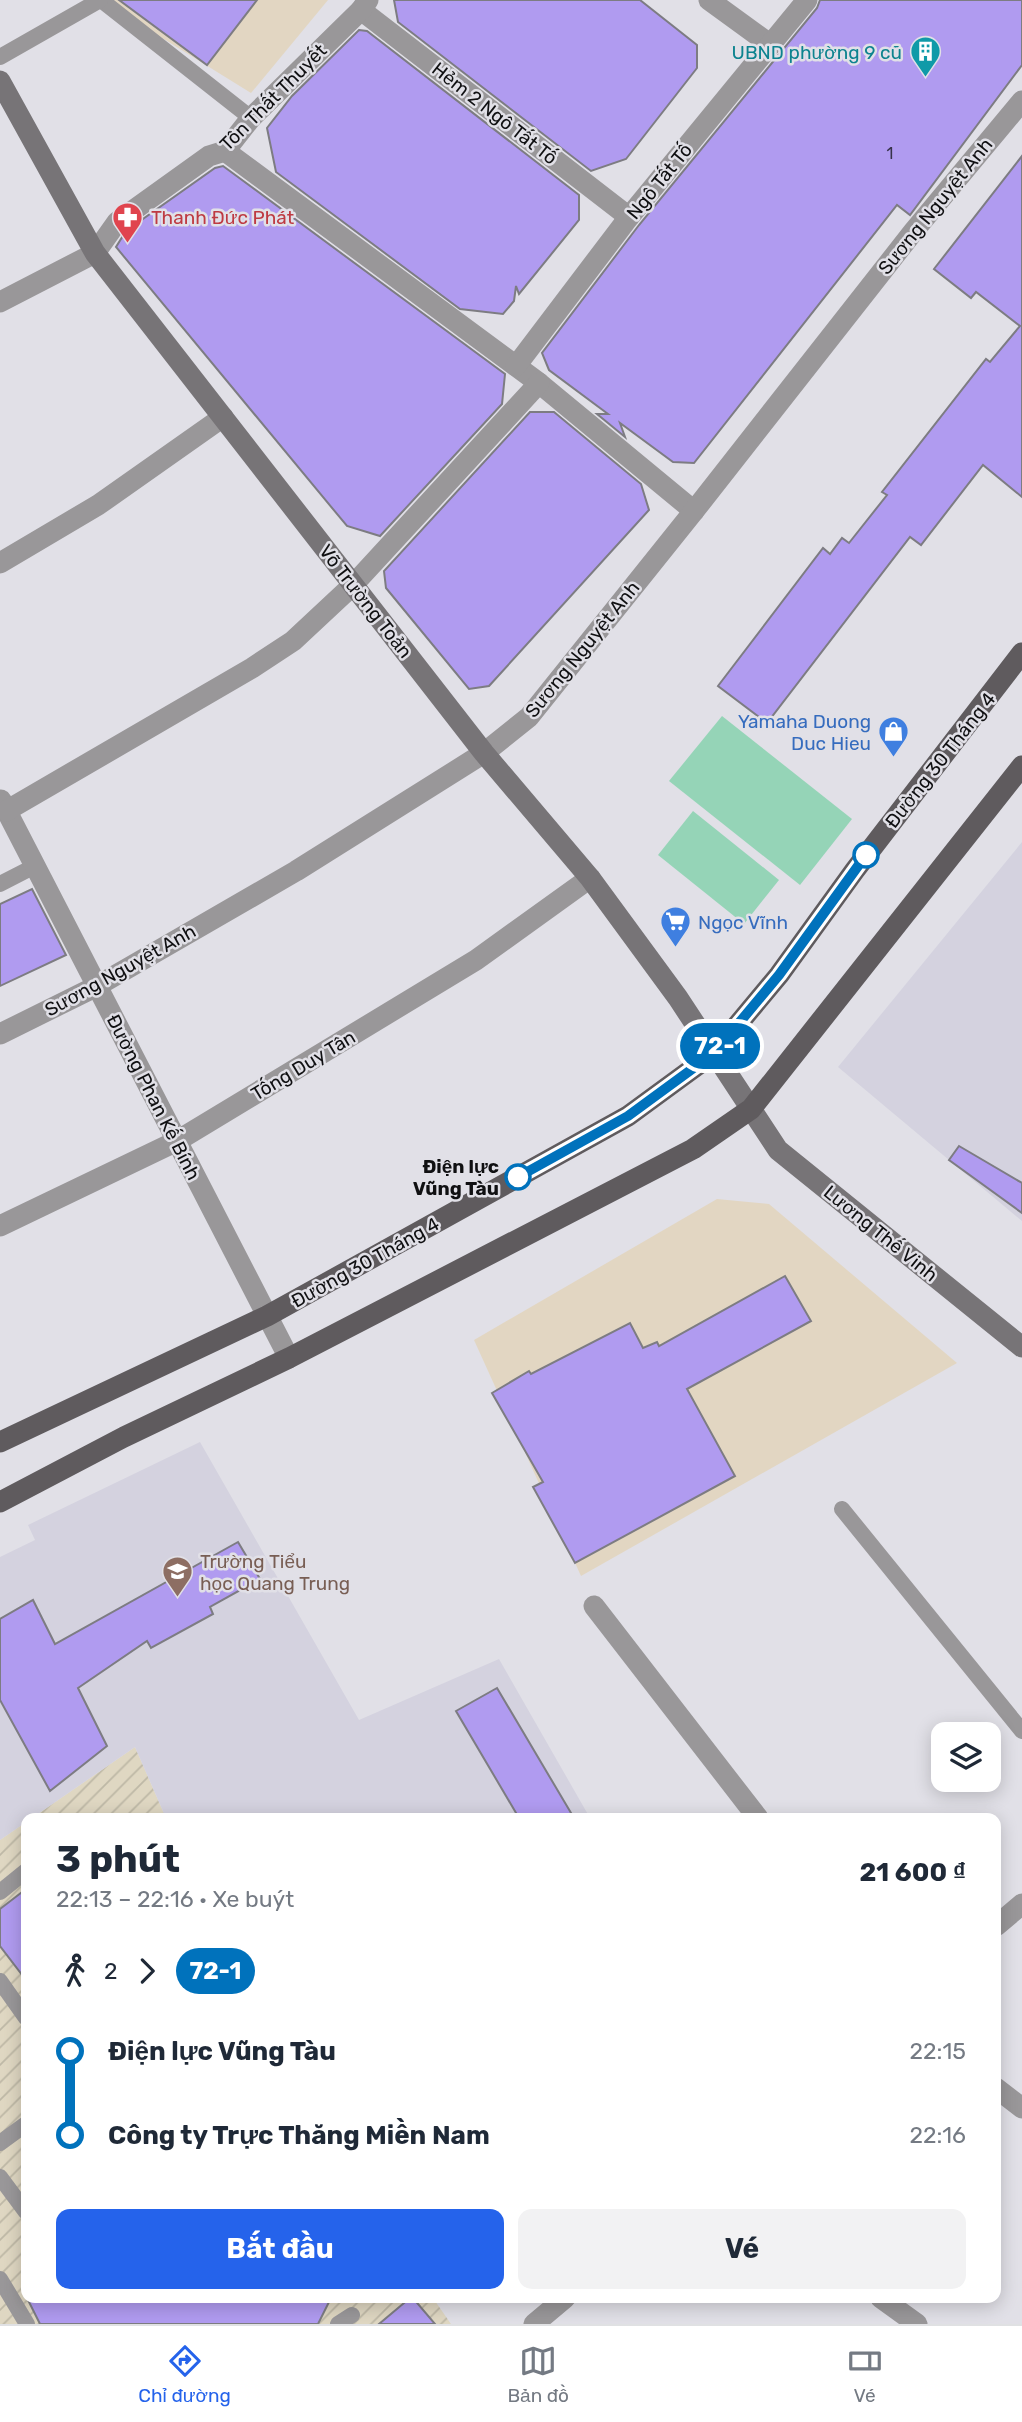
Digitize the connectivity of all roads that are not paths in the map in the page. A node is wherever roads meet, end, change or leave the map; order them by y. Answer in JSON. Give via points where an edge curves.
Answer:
{"nodes":[{"id":1,"x":100,"y":0,"type":"edge"},
{"id":2,"x":709,"y":0,"type":"edge"},
{"id":3,"x":807,"y":0,"type":"edge"},
{"id":4,"x":365,"y":5,"type":"edge"},
{"id":5,"x":771,"y":44,"type":"junction"},
{"id":6,"x":0,"y":57,"type":"edge"},
{"id":7,"x":2,"y":90,"type":"edge"},
{"id":8,"x":1022,"y":101,"type":"edge"},
{"id":9,"x":251,"y":118,"type":"junction"},
{"id":10,"x":225,"y":151,"type":"junction"},
{"id":11,"x":629,"y":217,"type":"junction"},
{"id":12,"x":95,"y":253,"type":"junction"},
{"id":13,"x":0,"y":302,"type":"edge"},
{"id":14,"x":516,"y":366,"type":"junction"},
{"id":15,"x":540,"y":383,"type":"junction"},
{"id":16,"x":223,"y":417,"type":"junction"},
{"id":17,"x":694,"y":512,"type":"junction"},
{"id":18,"x":0,"y":563,"type":"edge"},
{"id":19,"x":354,"y":585,"type":"junction"},
{"id":20,"x":1022,"y":653,"type":"edge"},
{"id":21,"x":484,"y":753,"type":"junction"},
{"id":22,"x":1022,"y":766,"type":"edge"},
{"id":23,"x":3,"y":804,"type":"edge"},
{"id":24,"x":35,"y":866,"type":"junction"},
{"id":25,"x":590,"y":878,"type":"junction"},
{"id":26,"x":0,"y":884,"type":"edge"},
{"id":27,"x":97,"y":986,"type":"junction"},
{"id":28,"x":0,"y":1034,"type":"edge"},
{"id":29,"x":714,"y":1053,"type":"junction"},
{"id":30,"x":751,"y":1109,"type":"junction"},
{"id":31,"x":177,"y":1141,"type":"junction"},
{"id":32,"x":0,"y":1226,"type":"edge"},
{"id":33,"x":267,"y":1316,"type":"junction"},
{"id":34,"x":1022,"y":1347,"type":"edge"},
{"id":35,"x":289,"y":1358,"type":"junction"},
{"id":36,"x":0,"y":1442,"type":"edge"},
{"id":37,"x":0,"y":1502,"type":"edge"},
{"id":38,"x":842,"y":1509,"type":"dead end"},
{"id":39,"x":594,"y":1606,"type":"dead end"},
{"id":40,"x":1022,"y":1731,"type":"edge"},
{"id":41,"x":754,"y":1813,"type":"edge"},
{"id":42,"x":21,"y":1875,"type":"edge"},
{"id":43,"x":0,"y":1892,"type":"edge"},
{"id":44,"x":1022,"y":1904,"type":"edge"},
{"id":45,"x":1001,"y":1922,"type":"edge"},
{"id":46,"x":0,"y":1982,"type":"edge"},
{"id":47,"x":21,"y":2011,"type":"edge"},
{"id":48,"x":1001,"y":2092,"type":"edge"},
{"id":49,"x":1022,"y":2108,"type":"edge"},
{"id":50,"x":21,"y":2128,"type":"edge"},
{"id":51,"x":0,"y":2143,"type":"edge"},
{"id":52,"x":0,"y":2177,"type":"edge"},
{"id":53,"x":21,"y":2205,"type":"edge"},
{"id":54,"x":0,"y":2279,"type":"edge"},
{"id":55,"x":554,"y":2303,"type":"edge"},
{"id":56,"x":888,"y":2303,"type":"edge"},
{"id":57,"x":352,"y":2315,"type":"dead end"},
{"id":58,"x":27,"y":2324,"type":"edge"},
{"id":59,"x":338,"y":2324,"type":"edge"},
{"id":60,"x":534,"y":2324,"type":"edge"},
{"id":61,"x":917,"y":2324,"type":"edge"}],
"edges":[{"from":1,"to":6,"type":"lane"},
{"from":1,"to":9,"type":"lane"},
{"from":2,"to":5,"type":"street"},
{"from":3,"to":5,"type":"street","name":"Ngô Tất Tố"},
{"from":4,"to":9,"type":"street","name":"Tôn Thất Thuyết"},
{"from":4,"to":11,"type":"street","name":"Hẻm 2 Ngô Tất Tố"},
{"from":5,"to":11,"type":"street","name":"Ngô Tất Tố"},
{"from":7,"to":12,"type":"street","name":"Võ Trường Toản"},
{"from":8,"to":17,"type":"street","name":"Sương Nguyệt Anh"},
{"from":9,"to":10,"type":"street","name":"Tôn Thất Thuyết"},
{"from":10,"to":12,"type":"street","name":"Tôn Thất Thuyết","via":[[209,156],[117,222]]},
{"from":10,"to":14,"type":"street"},
{"from":11,"to":14,"type":"street","name":"Ngô Tất Tố"},
{"from":12,"to":13,"type":"street","name":"Tôn Thất Thuyết"},
{"from":12,"to":16,"type":"street","name":"Võ Trường Toản"},
{"from":14,"to":15,"type":"street"},
{"from":15,"to":17,"type":"street"},
{"from":15,"to":19,"type":"street"},
{"from":16,"to":18,"type":"street","via":[[98,505]]},
{"from":16,"to":19,"type":"street","name":"Võ Trường Toản"},
{"from":17,"to":21,"type":"street","name":"Sương Nguyệt Anh","via":[[529,717]]},
{"from":19,"to":21,"type":"street","name":"Võ Trường Toản"},
{"from":19,"to":23,"type":"street","via":[[293,641],[252,668]]},
{"from":20,"to":29,"type":"main road","name":"Đường 30 Tháng 4","via":[[779,975]]},
{"from":21,"to":25,"type":"street","name":"Võ Trường Toản"},
{"from":21,"to":27,"type":"street","name":"Sương Nguyệt Anh"},
{"from":22,"to":30,"type":"main road"},
{"from":23,"to":24,"type":"street","name":"Đường Phan Kế Bính"},
{"from":24,"to":26,"type":"lane"},
{"from":24,"to":27,"type":"street","name":"Đường Phan Kế Bính"},
{"from":25,"to":29,"type":"street","name":"Võ Trường Toản"},
{"from":25,"to":31,"type":"street","name":"Tống Duy Tân","via":[[476,960]]},
{"from":27,"to":28,"type":"street","name":"Sương Nguyệt Anh"},
{"from":27,"to":31,"type":"street","name":"Đường Phan Kế Bính"},
{"from":29,"to":30,"type":"street","name":"Võ Trường Toản"},
{"from":29,"to":33,"type":"main road","name":"Đường 30 Tháng 4","via":[[628,1116]]},
{"from":30,"to":34,"type":"street","name":"Lương Thế Vinh","via":[[778,1150]]},
{"from":30,"to":35,"type":"main road","via":[[693,1149]]},
{"from":31,"to":32,"type":"street","name":"Tống Duy Tân"},
{"from":31,"to":33,"type":"street","name":"Đường Phan Kế Bính"},
{"from":33,"to":35,"type":"street","name":"Đường Phan Kế Bính"},
{"from":33,"to":36,"type":"main road","name":"Đường 30 Tháng 4"},
{"from":35,"to":37,"type":"main road"},
{"from":38,"to":40,"type":"lane"},
{"from":39,"to":41,"type":"street"},
{"from":42,"to":43,"type":"lane"},
{"from":44,"to":45,"type":"street"},
{"from":46,"to":47,"type":"lane"},
{"from":48,"to":49,"type":"street"},
{"from":50,"to":51,"type":"lane"},
{"from":52,"to":53,"type":"lane"},
{"from":54,"to":58,"type":"lane"},
{"from":55,"to":60,"type":"street"},
{"from":56,"to":61,"type":"street"},
{"from":57,"to":59,"type":"lane"}]}
